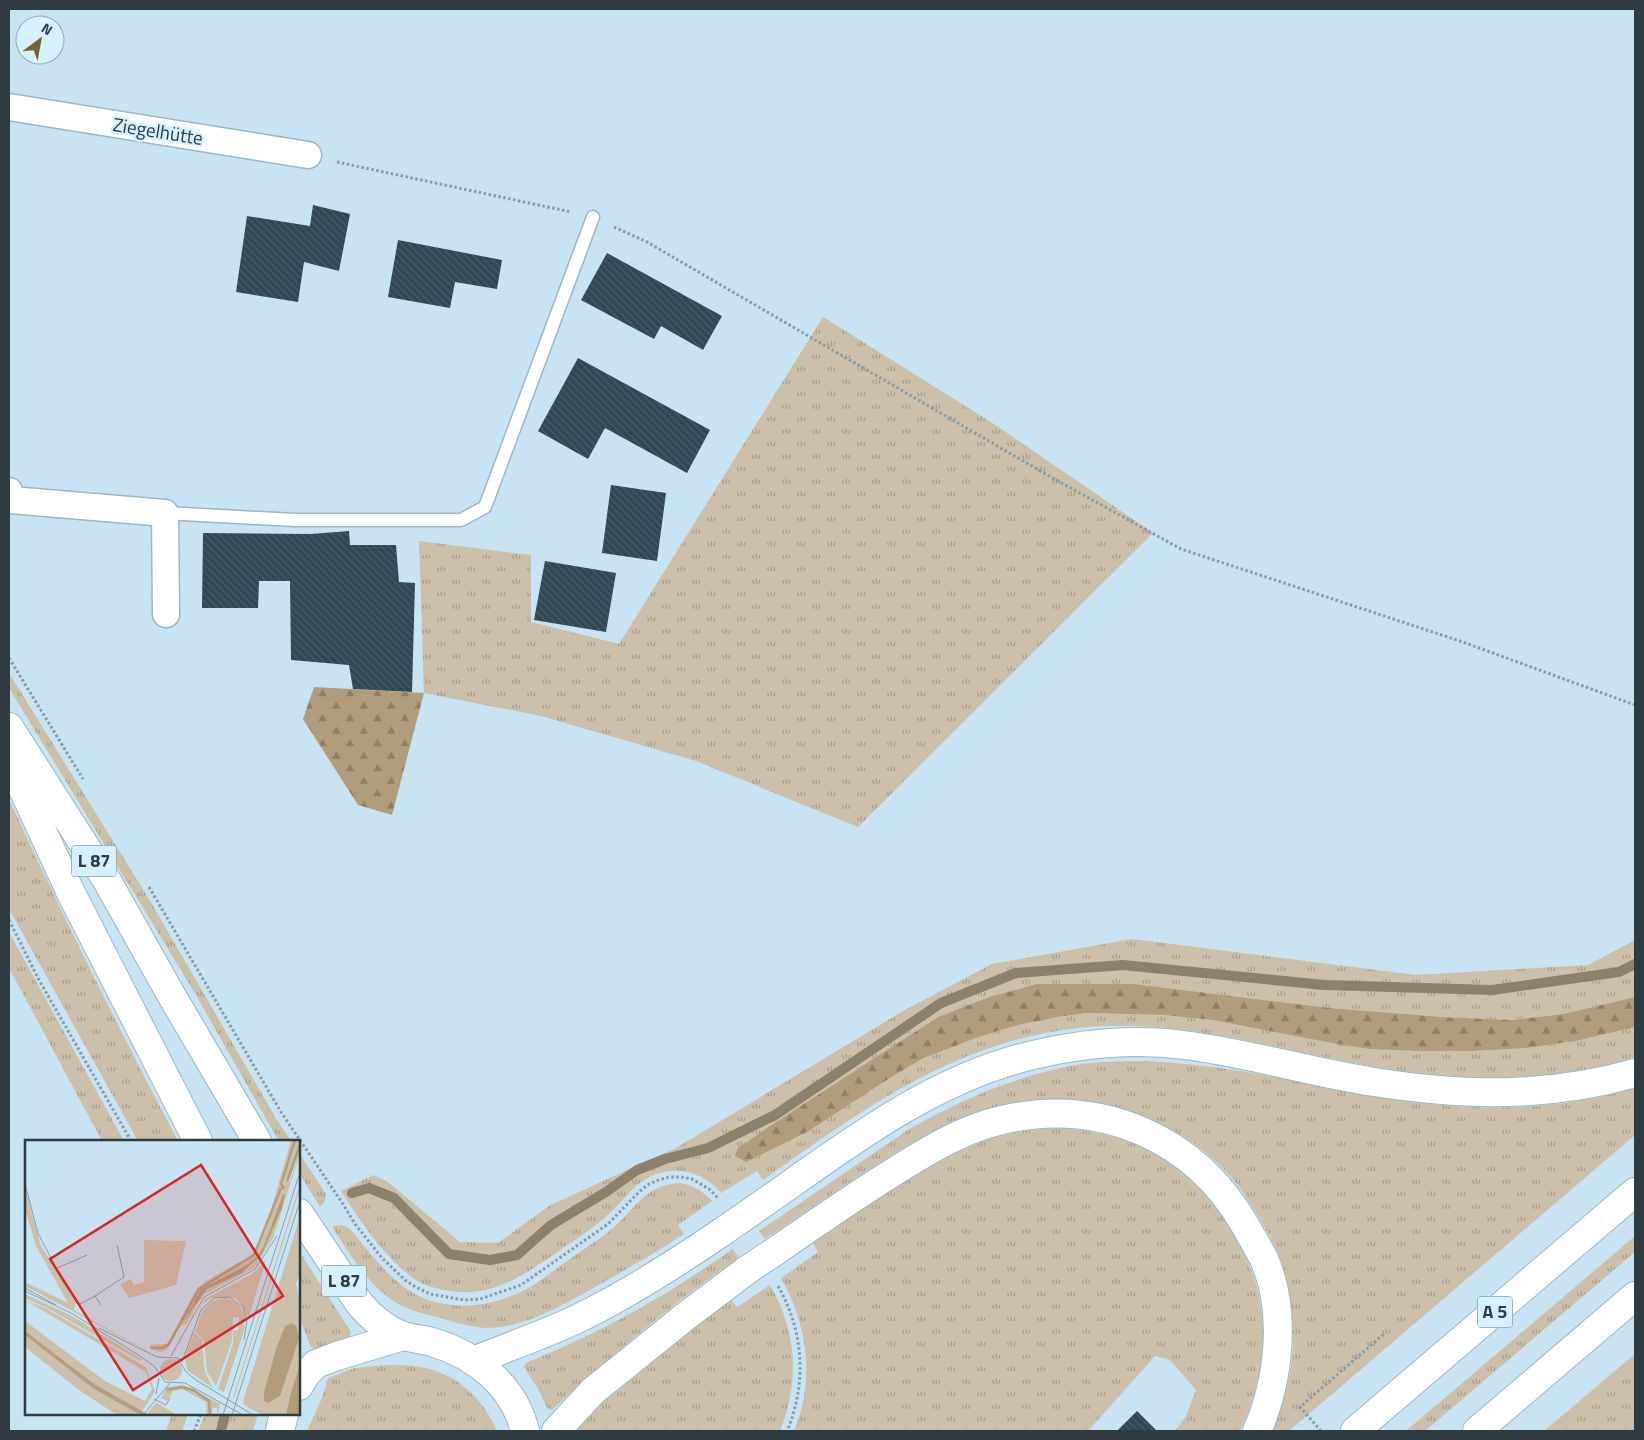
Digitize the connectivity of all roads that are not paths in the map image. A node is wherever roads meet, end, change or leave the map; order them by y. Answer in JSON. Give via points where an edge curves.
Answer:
{"nodes":[{"id":1,"x":9,"y":107,"type":"edge"},
{"id":2,"x":308,"y":155,"type":"road end"},
{"id":3,"x":593,"y":217,"type":"road end"},
{"id":4,"x":10,"y":496,"type":"edge"},
{"id":5,"x":165,"y":513,"type":"junction"},
{"id":6,"x":166,"y":614,"type":"dead end"},
{"id":7,"x":9,"y":727,"type":"edge"},
{"id":8,"x":9,"y":759,"type":"edge"},
{"id":9,"x":1635,"y":1073,"type":"edge"},
{"id":10,"x":197,"y":1140,"type":"edge"},
{"id":11,"x":256,"y":1140,"type":"edge"},
{"id":12,"x":1635,"y":1192,"type":"edge"},
{"id":13,"x":300,"y":1214,"type":"edge"},
{"id":14,"x":1635,"y":1296,"type":"edge"},
{"id":15,"x":403,"y":1336,"type":"junction"},
{"id":16,"x":473,"y":1361,"type":"junction"},
{"id":17,"x":300,"y":1384,"type":"edge"},
{"id":18,"x":284,"y":1415,"type":"edge"},
{"id":19,"x":280,"y":1431,"type":"edge"},
{"id":20,"x":525,"y":1431,"type":"edge"},
{"id":21,"x":556,"y":1431,"type":"edge"},
{"id":22,"x":1257,"y":1431,"type":"edge"},
{"id":23,"x":1355,"y":1431,"type":"edge"},
{"id":24,"x":1477,"y":1431,"type":"edge"}],
"edges":[{"from":1,"to":2,"type":"street","name":"Ziegelhütte"},
{"from":3,"to":5,"type":"lane","via":[[485,507],[462,520],[295,520]]},
{"from":4,"to":5,"type":"street"},
{"from":5,"to":6,"type":"street"},
{"from":7,"to":11,"type":"main road","number":"L 87","via":[[106,879]]},
{"from":8,"to":10,"type":"main road","number":"L 87","via":[[70,891]]},
{"from":9,"to":16,"type":"main road","bridge":true,"via":[[1556,1089],[1464,1093],[1373,1082],[1183,1044],[1090,1045],[1024,1057],[930,1094],[862,1136],[684,1258],[579,1318]]},
{"from":12,"to":23,"type":"main road","number":"A 5"},
{"from":13,"to":15,"type":"main road","number":"L 87","via":[[359,1303],[377,1320]]},
{"from":14,"to":24,"type":"main road"},
{"from":15,"to":16,"type":"main road","via":[[432,1342]]},
{"from":15,"to":17,"type":"main road","via":[[316,1364]]},
{"from":16,"to":20,"type":"main road","via":[[506,1390]]},
{"from":18,"to":19,"type":"main road"},
{"from":21,"to":22,"type":"main road","bridge":true,"via":[[593,1391],[679,1321],[747,1270],[934,1147],[984,1125],[1020,1117],[1067,1114],[1118,1122],[1140,1130],[1184,1155],[1208,1175],[1238,1213],[1264,1260],[1276,1309],[1276,1360],[1269,1399]]}]}
